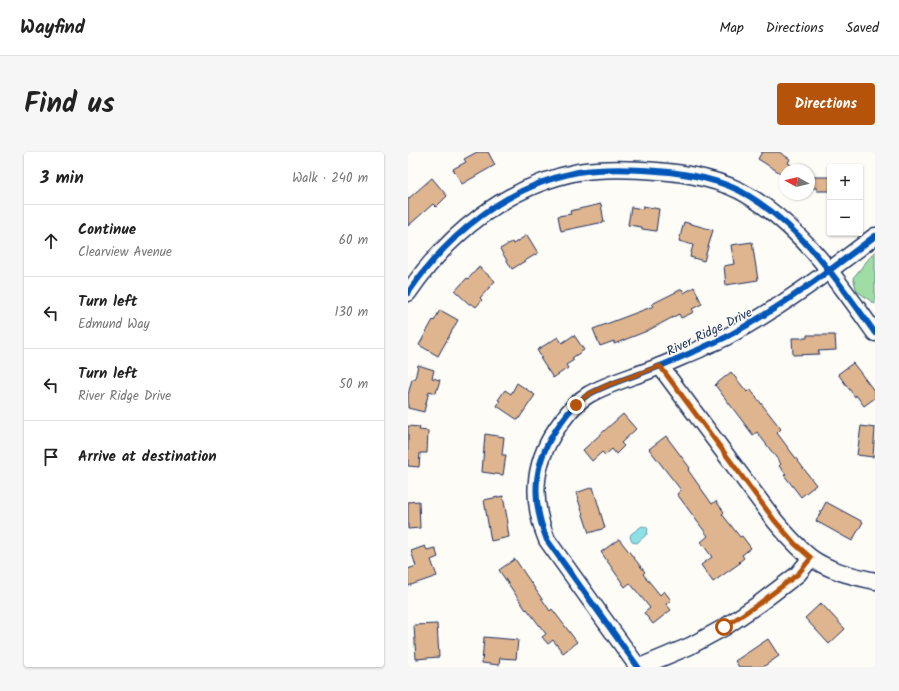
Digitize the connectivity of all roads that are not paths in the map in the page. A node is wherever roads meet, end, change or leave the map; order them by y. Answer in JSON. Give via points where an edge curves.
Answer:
{"nodes":[{"id":1,"x":875,"y":236,"type":"edge"},
{"id":2,"x":830,"y":270,"type":"junction"},
{"id":3,"x":408,"y":293,"type":"edge"},
{"id":4,"x":875,"y":333,"type":"edge"},
{"id":5,"x":660,"y":366,"type":"junction"},
{"id":6,"x":811,"y":558,"type":"junction"},
{"id":7,"x":875,"y":581,"type":"edge"},
{"id":8,"x":639,"y":667,"type":"edge"}],
"edges":[{"from":1,"to":2,"type":"street","name":"River Ridge Drive"},
{"from":2,"to":3,"type":"street","via":[[783,220],[743,192],[707,179],[673,172],[603,169],[552,179],[496,205],[468,225],[442,249]]},
{"from":2,"to":4,"type":"street"},
{"from":2,"to":5,"type":"street","name":"River Ridge Drive","via":[[759,319],[726,338]]},
{"from":5,"to":6,"type":"street","via":[[775,521]]},
{"from":5,"to":8,"type":"street","name":"River Ridge Drive","via":[[608,385],[587,395],[576,405],[549,439],[542,456],[536,493],[538,513],[547,540]]},
{"from":6,"to":7,"type":"street","via":[[841,572]]},
{"from":6,"to":8,"type":"street","via":[[798,574],[724,627],[690,646]]}]}
